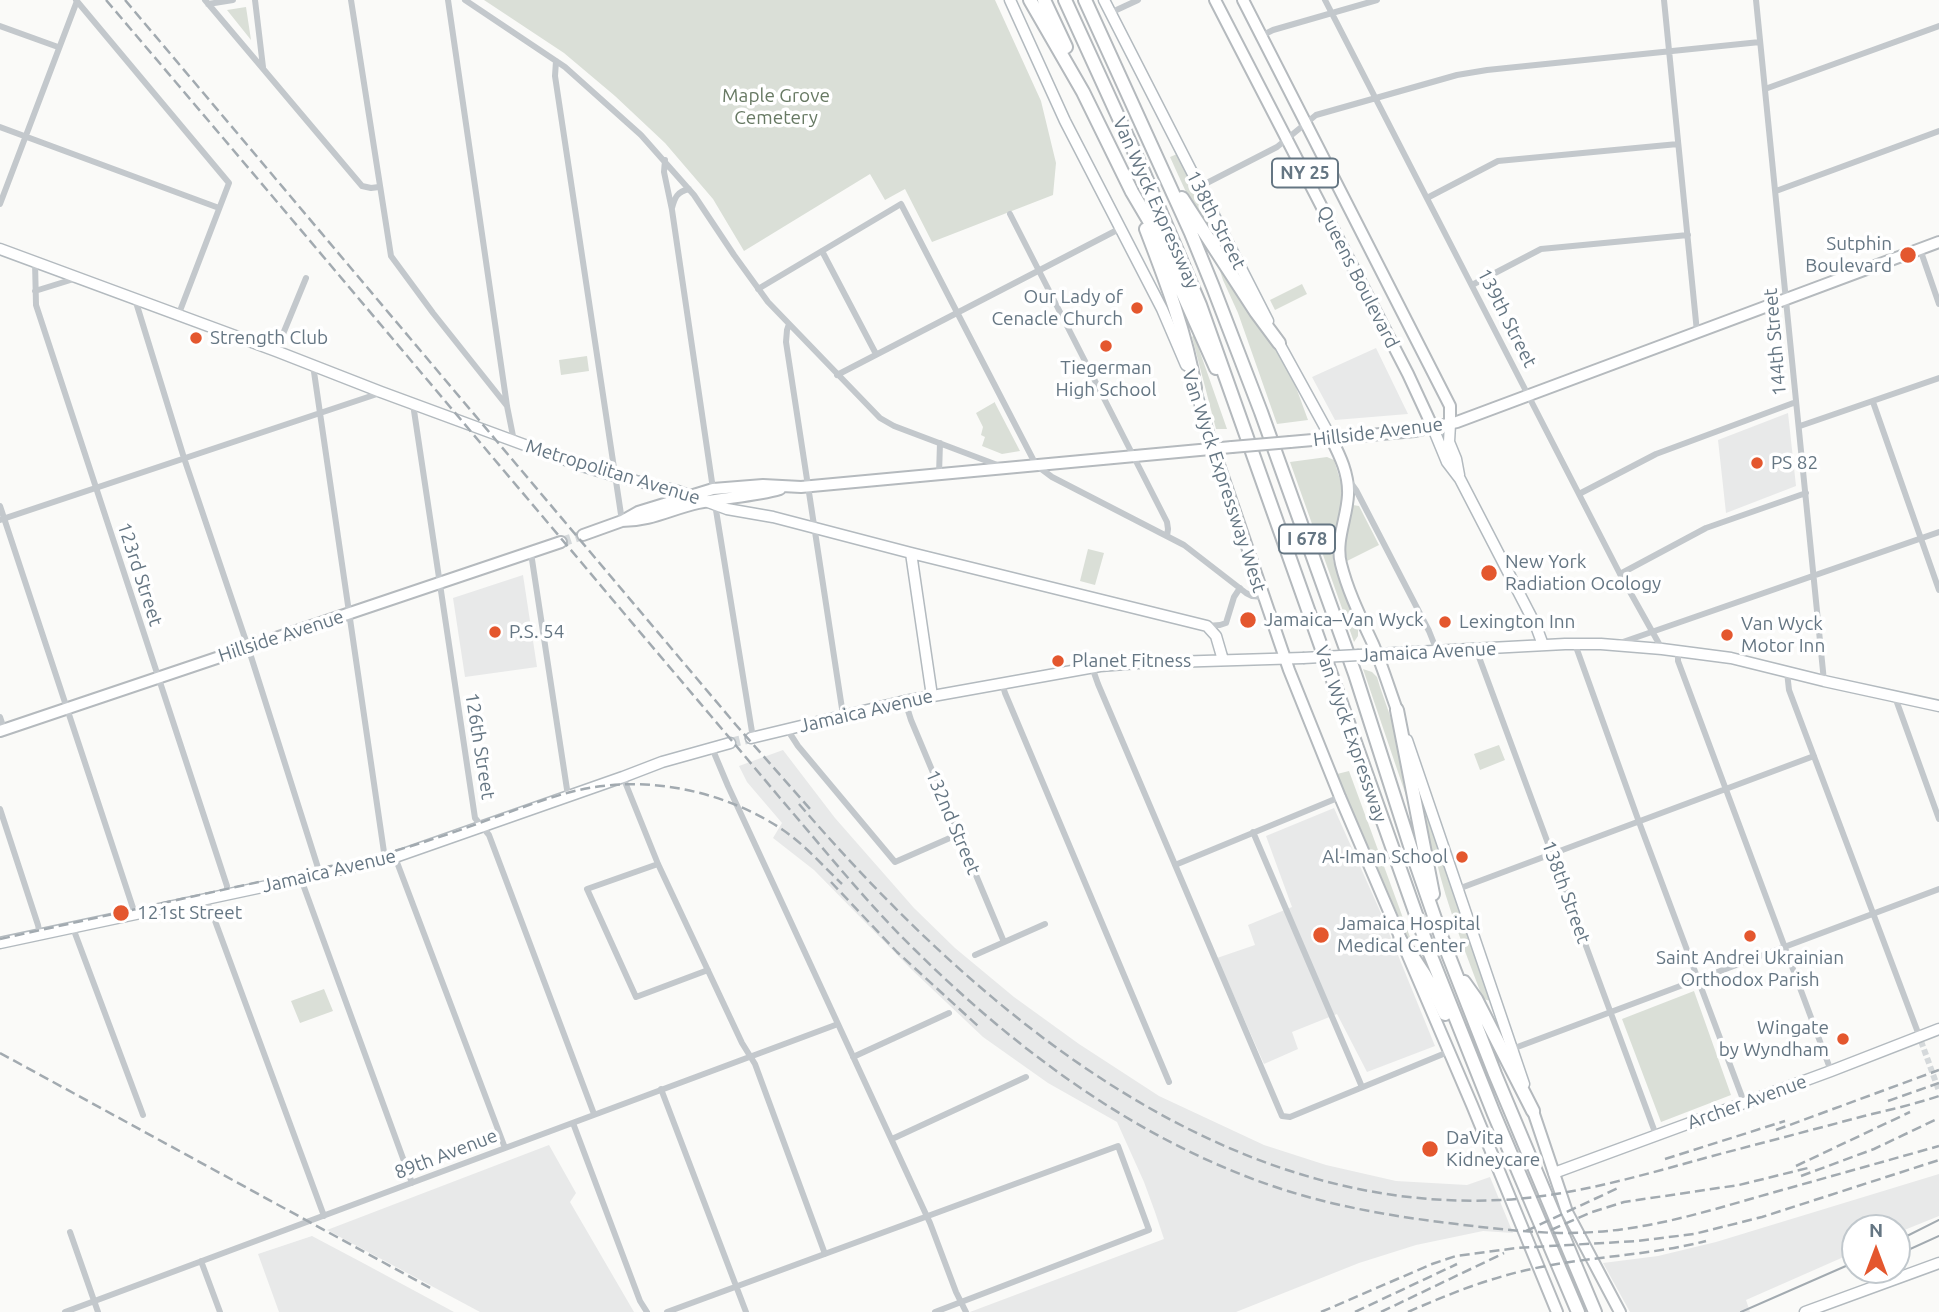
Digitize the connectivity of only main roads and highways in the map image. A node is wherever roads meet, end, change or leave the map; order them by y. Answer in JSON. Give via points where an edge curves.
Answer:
{"nodes":[{"id":1,"x":1010,"y":0,"type":"edge"},
{"id":2,"x":1065,"y":0,"type":"edge"},
{"id":3,"x":1085,"y":0,"type":"edge"},
{"id":4,"x":1104,"y":0,"type":"edge"},
{"id":5,"x":1215,"y":0,"type":"edge"},
{"id":6,"x":1243,"y":0,"type":"edge"},
{"id":7,"x":1035,"y":2,"type":"edge"},
{"id":8,"x":1153,"y":150,"type":"junction"},
{"id":9,"x":1132,"y":192,"type":"junction"},
{"id":10,"x":1939,"y":242,"type":"edge"},
{"id":11,"x":0,"y":249,"type":"edge"},
{"id":12,"x":1279,"y":343,"type":"junction"},
{"id":13,"x":1195,"y":388,"type":"junction"},
{"id":14,"x":1240,"y":415,"type":"junction"},
{"id":15,"x":1450,"y":424,"type":"junction"},
{"id":16,"x":1433,"y":428,"type":"junction"},
{"id":17,"x":1331,"y":438,"type":"junction"},
{"id":18,"x":1214,"y":450,"type":"junction"},
{"id":19,"x":1460,"y":479,"type":"junction"},
{"id":20,"x":786,"y":487,"type":"junction"},
{"id":21,"x":690,"y":495,"type":"junction"},
{"id":22,"x":749,"y":496,"type":"junction"},
{"id":23,"x":711,"y":503,"type":"junction"},
{"id":24,"x":774,"y":517,"type":"junction"},
{"id":25,"x":622,"y":522,"type":"junction"},
{"id":26,"x":583,"y":535,"type":"tunnel mouth"},
{"id":27,"x":561,"y":542,"type":"tunnel mouth"},
{"id":28,"x":911,"y":553,"type":"junction"},
{"id":29,"x":1543,"y":645,"type":"junction"},
{"id":30,"x":1377,"y":654,"type":"junction"},
{"id":31,"x":1284,"y":658,"type":"junction"},
{"id":32,"x":1223,"y":660,"type":"junction"},
{"id":33,"x":932,"y":696,"type":"junction"},
{"id":34,"x":1939,"y":706,"type":"edge"},
{"id":35,"x":1397,"y":709,"type":"junction"},
{"id":36,"x":2,"y":730,"type":"edge"},
{"id":37,"x":752,"y":738,"type":"tunnel mouth"},
{"id":38,"x":730,"y":743,"type":"tunnel mouth"},
{"id":39,"x":1441,"y":936,"type":"junction"},
{"id":40,"x":1400,"y":940,"type":"junction"},
{"id":41,"x":0,"y":943,"type":"edge"},
{"id":42,"x":1452,"y":964,"type":"junction"},
{"id":43,"x":1939,"y":1029,"type":"edge"},
{"id":44,"x":1466,"y":1047,"type":"junction"},
{"id":45,"x":1533,"y":1111,"type":"junction"},
{"id":46,"x":1554,"y":1173,"type":"junction"},
{"id":47,"x":1939,"y":1263,"type":"edge"},
{"id":48,"x":1822,"y":1309,"type":"edge"},
{"id":49,"x":1557,"y":1312,"type":"edge"},
{"id":50,"x":1578,"y":1312,"type":"edge"},
{"id":51,"x":1595,"y":1312,"type":"edge"},
{"id":52,"x":1620,"y":1312,"type":"edge"},
{"id":53,"x":1805,"y":1312,"type":"edge"}],
"edges":[{"from":1,"to":13,"type":"main road","name":"Van Wyck Expressway West","via":[[1065,121],[1167,319]]},
{"from":2,"to":14,"type":"highway","name":"Van Wyck Expressway","number":"I 678","via":[[1189,278]]},
{"from":3,"to":8,"type":"highway","name":"Van Wyck Expressway","number":"I 678"},
{"from":4,"to":12,"type":"main road","name":"138th Street"},
{"from":5,"to":16,"type":"main road","name":"Queens Boulevard","number":"NY 25"},
{"from":6,"to":15,"type":"main road","name":"Queens Boulevard","number":"NY 25","via":[[1450,405]]},
{"from":7,"to":9,"type":"highway"},
{"from":8,"to":12,"type":"highway"},
{"from":8,"to":39,"type":"highway","name":"Van Wyck Expressway","number":"I 678","via":[[1202,259],[1261,412]]},
{"from":9,"to":13,"type":"highway","via":[[1178,316]]},
{"from":9,"to":14,"type":"highway","via":[[1155,231]]},
{"from":10,"to":15,"type":"main road","name":"Hillside Avenue"},
{"from":11,"to":21,"type":"main road","name":"Metropolitan Avenue","via":[[514,441],[615,476]]},
{"from":12,"to":17,"type":"main road","name":"138th Street"},
{"from":13,"to":18,"type":"main road","name":"Van Wyck Expressway West"},
{"from":14,"to":44,"type":"highway","name":"Van Wyck Expressway","number":"I 678"},
{"from":15,"to":16,"type":"main road","name":"Hillside Avenue"},
{"from":15,"to":19,"type":"main road","name":"Queens Boulevard","via":[[1449,442]]},
{"from":16,"to":17,"type":"main road","name":"Hillside Avenue"},
{"from":16,"to":19,"type":"main road","name":"Queens Boulevard","via":[[1447,462]]},
{"from":17,"to":18,"type":"main road","name":"Hillside Avenue","bridge":true},
{"from":17,"to":30,"type":"main road","via":[[1348,494],[1340,558]]},
{"from":18,"to":20,"type":"main road","name":"Hillside Avenue"},
{"from":18,"to":31,"type":"main road","name":"Van Wyck Expressway West"},
{"from":19,"to":29,"type":"main road","name":"Queens Boulevard"},
{"from":20,"to":21,"type":"main road","name":"Hillside Avenue","via":[[713,489]]},
{"from":20,"to":22,"type":"main road","name":"Hillside Avenue"},
{"from":21,"to":23,"type":"main road","name":"Metropolitan Avenue"},
{"from":21,"to":25,"type":"main road","name":"Hillside Avenue"},
{"from":22,"to":23,"type":"main road","name":"Hillside Avenue"},
{"from":22,"to":24,"type":"main road","via":[[752,508]]},
{"from":23,"to":24,"type":"main road","name":"Metropolitan Avenue"},
{"from":23,"to":25,"type":"main road","name":"Hillside Avenue"},
{"from":24,"to":28,"type":"main road","name":"Metropolitan Avenue"},
{"from":25,"to":26,"type":"main road","name":"Hillside Avenue"},
{"from":27,"to":36,"type":"main road","name":"Hillside Avenue"},
{"from":28,"to":32,"type":"main road","name":"Metropolitan Avenue","via":[[1207,626],[1216,636]]},
{"from":28,"to":33,"type":"main road"},
{"from":29,"to":30,"type":"main road","name":"Jamaica Avenue"},
{"from":29,"to":34,"type":"main road","name":"Jamaica Avenue","via":[[1615,645],[1717,655]]},
{"from":30,"to":31,"type":"main road","name":"Jamaica Avenue","bridge":true},
{"from":30,"to":35,"type":"main road"},
{"from":31,"to":32,"type":"main road","name":"Jamaica Avenue"},
{"from":31,"to":40,"type":"main road","name":"Van Wyck Expressway West"},
{"from":32,"to":33,"type":"main road","name":"Jamaica Avenue","via":[[1093,667]]},
{"from":33,"to":37,"type":"main road","name":"Jamaica Avenue"},
{"from":35,"to":39,"type":"highway"},
{"from":35,"to":45,"type":"main road"},
{"from":38,"to":41,"type":"main road","name":"Jamaica Avenue","via":[[662,762],[390,858]]},
{"from":39,"to":42,"type":"highway","name":"Van Wyck Expressway","number":"I 678"},
{"from":40,"to":44,"type":"highway","via":[[1427,977],[1450,1026]]},
{"from":40,"to":49,"type":"main road","name":"Van Wyck Expressway West"},
{"from":42,"to":45,"type":"highway","via":[[1476,999]]},
{"from":42,"to":51,"type":"highway","name":"Van Wyck Expressway","number":"I 678"},
{"from":43,"to":46,"type":"main road","name":"Archer Avenue"},
{"from":44,"to":50,"type":"highway","name":"Van Wyck Expressway","number":"I 678"},
{"from":45,"to":46,"type":"main road"},
{"from":46,"to":52,"type":"main road","via":[[1567,1212]]},
{"from":47,"to":48,"type":"main road"},
{"from":48,"to":53,"type":"main road"}]}
